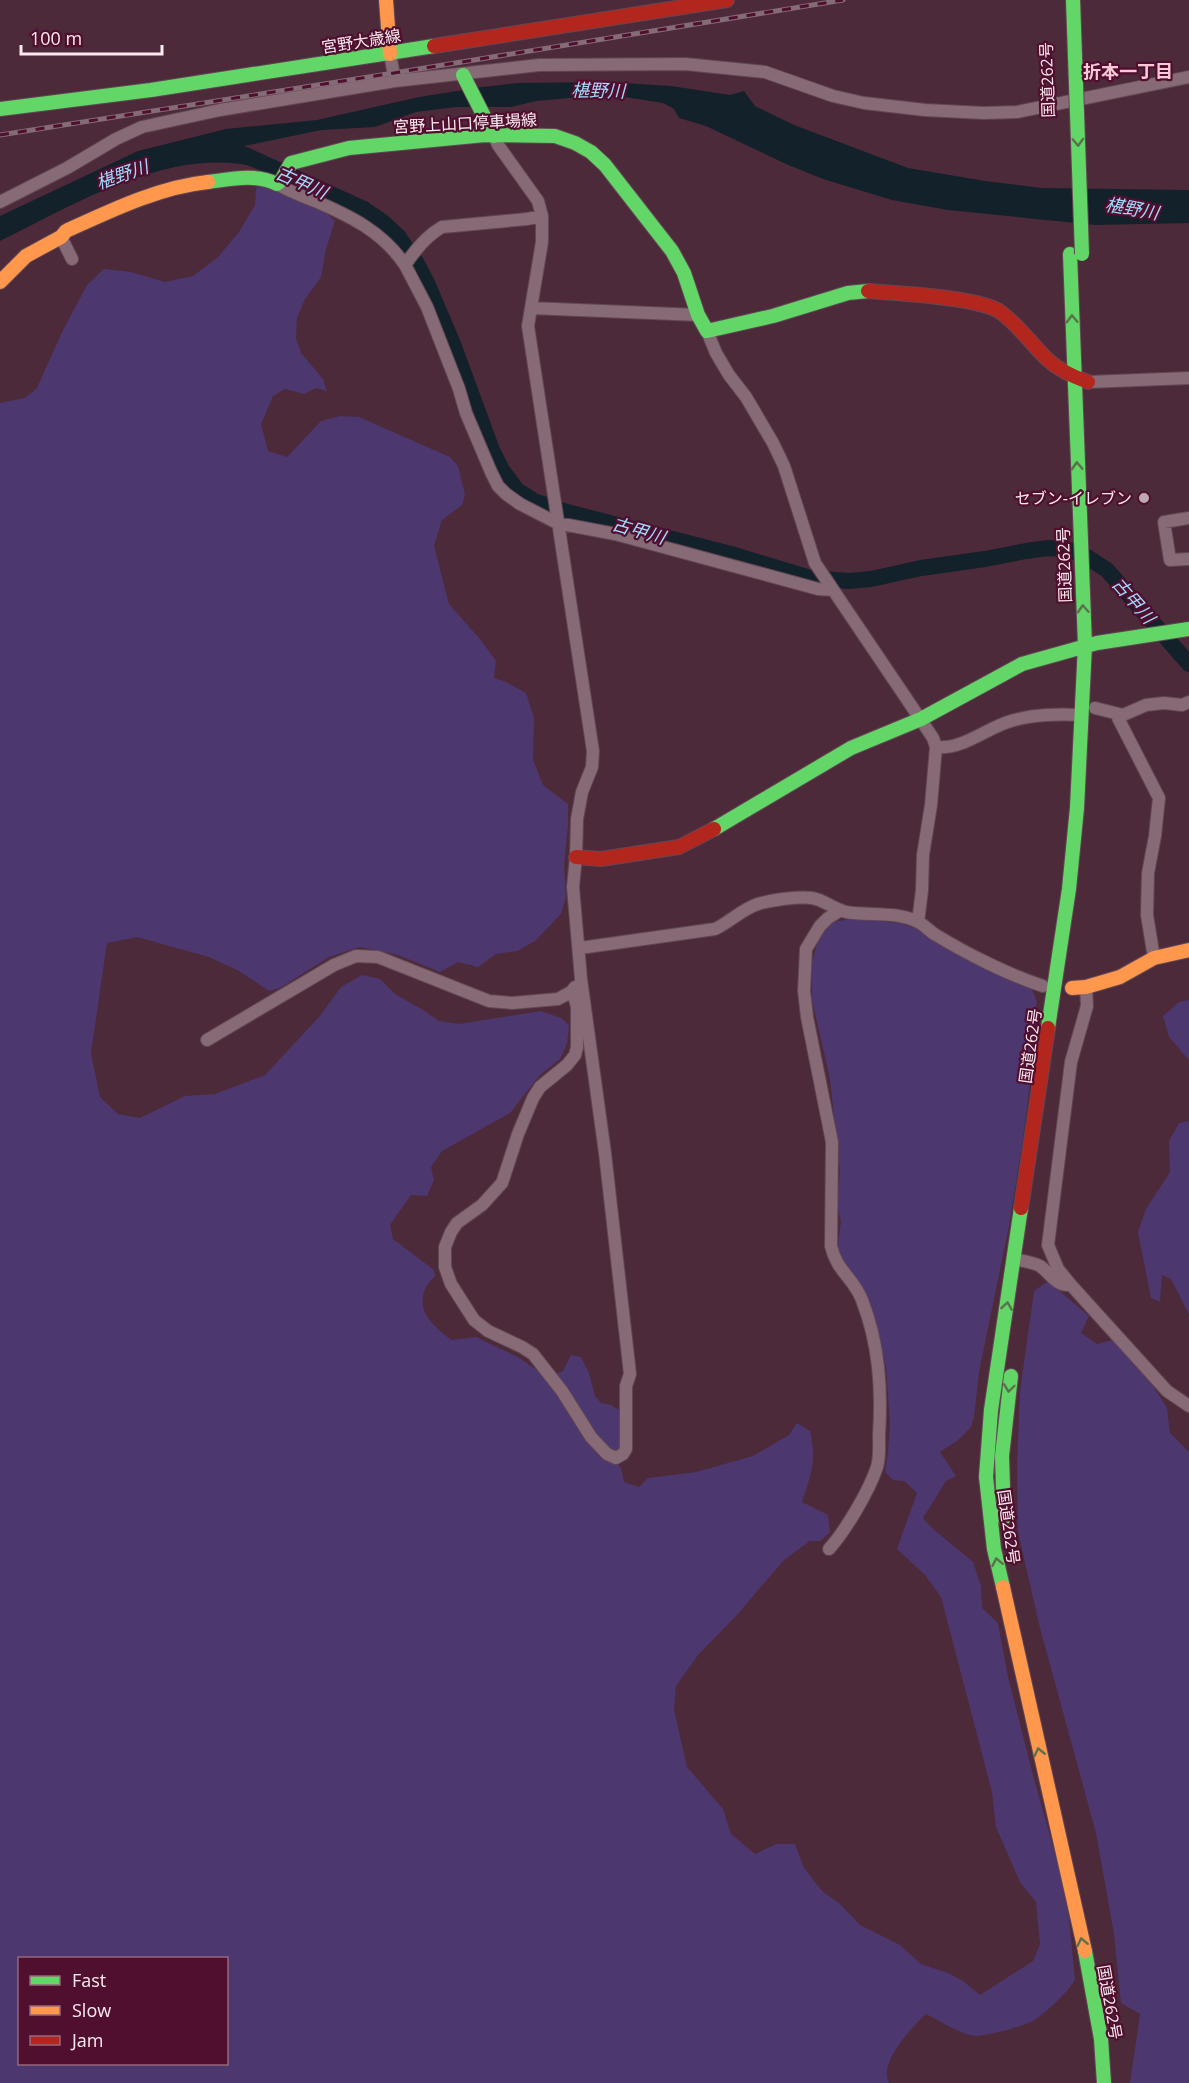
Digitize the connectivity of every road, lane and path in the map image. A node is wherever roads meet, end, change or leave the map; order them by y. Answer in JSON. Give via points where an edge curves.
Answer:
{"nodes":[{"id":1,"x":386,"y":0,"type":"edge"},
{"id":2,"x":727,"y":0,"type":"edge"},
{"id":3,"x":1061,"y":0,"type":"edge"},
{"id":4,"x":1072,"y":0,"type":"edge"},
{"id":5,"x":390,"y":54,"type":"junction"},
{"id":6,"x":464,"y":77,"type":"junction"},
{"id":7,"x":1189,"y":77,"type":"edge"},
{"id":8,"x":396,"y":81,"type":"junction"},
{"id":9,"x":0,"y":109,"type":"edge"},
{"id":10,"x":493,"y":133,"type":"junction"},
{"id":11,"x":279,"y":182,"type":"junction"},
{"id":12,"x":0,"y":202,"type":"edge"},
{"id":13,"x":543,"y":216,"type":"junction"},
{"id":14,"x":61,"y":237,"type":"junction"},
{"id":15,"x":1076,"y":254,"type":"junction"},
{"id":16,"x":72,"y":259,"type":"dead end"},
{"id":17,"x":406,"y":263,"type":"junction"},
{"id":18,"x":0,"y":282,"type":"edge"},
{"id":19,"x":531,"y":308,"type":"junction"},
{"id":20,"x":698,"y":315,"type":"junction"},
{"id":21,"x":707,"y":330,"type":"junction"},
{"id":22,"x":1074,"y":377,"type":"junction"},
{"id":23,"x":1189,"y":378,"type":"edge"},
{"id":24,"x":1088,"y":382,"type":"junction"},
{"id":25,"x":1189,"y":518,"type":"edge"},
{"id":26,"x":557,"y":521,"type":"junction"},
{"id":27,"x":1086,"y":548,"type":"junction"},
{"id":28,"x":1189,"y":559,"type":"edge"},
{"id":29,"x":832,"y":589,"type":"junction"},
{"id":30,"x":1184,"y":629,"type":"edge"},
{"id":31,"x":1091,"y":644,"type":"junction"},
{"id":32,"x":1189,"y":702,"type":"edge"},
{"id":33,"x":1095,"y":708,"type":"junction"},
{"id":34,"x":1082,"y":714,"type":"junction"},
{"id":35,"x":1116,"y":714,"type":"junction"},
{"id":36,"x":921,"y":719,"type":"junction"},
{"id":37,"x":936,"y":747,"type":"junction"},
{"id":38,"x":576,"y":857,"type":"junction"},
{"id":39,"x":841,"y":910,"type":"junction"},
{"id":40,"x":918,"y":921,"type":"junction"},
{"id":41,"x":580,"y":948,"type":"junction"},
{"id":42,"x":1189,"y":950,"type":"edge"},
{"id":43,"x":1154,"y":958,"type":"junction"},
{"id":44,"x":581,"y":979,"type":"junction"},
{"id":45,"x":1043,"y":986,"type":"dead end"},
{"id":46,"x":1079,"y":987,"type":"joint"},
{"id":47,"x":571,"y":992,"type":"junction"},
{"id":48,"x":207,"y":1041,"type":"dead end"},
{"id":49,"x":1039,"y":1182,"type":"dead end"},
{"id":50,"x":1024,"y":1261,"type":"junction"},
{"id":51,"x":1071,"y":1285,"type":"junction"},
{"id":52,"x":1012,"y":1364,"type":"dead end"},
{"id":53,"x":1189,"y":1406,"type":"edge"},
{"id":54,"x":829,"y":1549,"type":"dead end"},
{"id":55,"x":1104,"y":2083,"type":"edge"},
{"id":56,"x":1115,"y":2083,"type":"edge"}],
"edges":[{"from":1,"to":5,"type":"main road"},
{"from":2,"to":5,"type":"main road","name":"宮野大歳線"},
{"from":3,"to":15,"type":"main road","name":"国道262号"},
{"from":4,"to":15,"type":"main road","name":"国道262号","one_way":true,"bridge":true},
{"from":5,"to":8,"type":"street"},
{"from":5,"to":9,"type":"main road","name":"宮野大歳線"},
{"from":6,"to":7,"type":"street","via":[[474,71],[539,65],[685,64],[765,72],[864,103],[984,113],[1017,112]]},
{"from":6,"to":8,"type":"street"},
{"from":6,"to":10,"type":"main road"},
{"from":8,"to":12,"type":"street","via":[[142,127]]},
{"from":10,"to":11,"type":"main road","name":"宮野上山口停車場線","via":[[349,148],[297,160],[287,166]]},
{"from":10,"to":13,"type":"street","via":[[498,146],[538,201]]},
{"from":10,"to":20,"type":"main road","name":"宮野上山口停車場線","via":[[555,136],[591,152],[672,251]]},
{"from":11,"to":14,"type":"main road","via":[[253,177],[194,183],[110,211]]},
{"from":11,"to":17,"type":"street","via":[[369,228]]},
{"from":13,"to":17,"type":"street","via":[[442,227]]},
{"from":13,"to":19,"type":"street"},
{"from":14,"to":16,"type":"street"},
{"from":14,"to":18,"type":"main road","via":[[26,256]]},
{"from":22,"to":15,"type":"main road","name":"国道262号","one_way":true},
{"from":15,"to":24,"type":"main road","name":"国道262号"},
{"from":17,"to":26,"type":"street","via":[[498,486],[520,504]]},
{"from":19,"to":20,"type":"street"},
{"from":19,"to":26,"type":"street","via":[[529,340]]},
{"from":20,"to":21,"type":"main road","name":"宮野上山口停車場線"},
{"from":21,"to":22,"type":"main road","via":[[773,316],[848,293],[913,294],[997,310],[1050,362]]},
{"from":21,"to":29,"type":"street","via":[[716,353],[773,443],[815,563]]},
{"from":22,"to":24,"type":"main road"},
{"from":27,"to":22,"type":"main road","name":"国道262号","one_way":true},
{"from":23,"to":24,"type":"street"},
{"from":24,"to":27,"type":"main road","name":"国道262号"},
{"from":25,"to":28,"type":"street","via":[[1164,522],[1170,560]]},
{"from":26,"to":29,"type":"street","via":[[818,589]]},
{"from":26,"to":38,"type":"street","via":[[593,751],[577,819]]},
{"from":27,"to":31,"type":"main road","name":"国道262号","via":[[1094,578]]},
{"from":31,"to":27,"type":"main road","name":"国道262号","one_way":true,"via":[[1081,572]]},
{"from":29,"to":36,"type":"street"},
{"from":30,"to":31,"type":"main road"},
{"from":31,"to":33,"type":"main road","name":"国道262号"},
{"from":31,"to":34,"type":"main road","name":"国道262号"},
{"from":31,"to":36,"type":"main road","via":[[1022,664]]},
{"from":32,"to":35,"type":"street","via":[[1146,705]]},
{"from":33,"to":35,"type":"street"},
{"from":33,"to":49,"type":"main road","name":"国道262号","via":[[1081,893]]},
{"from":34,"to":37,"type":"street","via":[[1010,721],[949,748]]},
{"from":34,"to":50,"type":"main road","name":"国道262号","via":[[1069,889]]},
{"from":35,"to":43,"type":"street","via":[[1159,798],[1147,883]]},
{"from":36,"to":37,"type":"street"},
{"from":36,"to":38,"type":"main road","via":[[851,748],[679,847],[601,859]]},
{"from":37,"to":40,"type":"street"},
{"from":38,"to":41,"type":"street","via":[[573,887]]},
{"from":39,"to":40,"type":"street"},
{"from":39,"to":41,"type":"street","via":[[813,898],[798,898],[758,904],[715,929]]},
{"from":39,"to":54,"type":"street","via":[[820,926],[806,949],[804,991],[832,1142],[831,1246],[834,1261],[857,1288],[876,1341],[881,1415],[878,1464],[873,1478]]},
{"from":40,"to":45,"type":"street","via":[[954,945]]},
{"from":41,"to":44,"type":"street"},
{"from":42,"to":43,"type":"main road"},
{"from":43,"to":46,"type":"main road","via":[[1120,977]]},
{"from":44,"to":47,"type":"street"},
{"from":44,"to":47,"type":"street","via":[[630,1374],[626,1386],[626,1449],[616,1458],[591,1437],[533,1354],[488,1332],[474,1320],[458,1298],[445,1267],[445,1247],[457,1223],[482,1205],[502,1183],[533,1098],[575,1055],[577,1007]]},
{"from":46,"to":51,"type":"street","via":[[1087,1006],[1071,1062],[1048,1245],[1058,1269]]},
{"from":47,"to":48,"type":"street","via":[[558,999],[489,1001],[378,957],[356,956],[334,965]]},
{"from":50,"to":51,"type":"street","via":[[1038,1265],[1058,1283]]},
{"from":55,"to":50,"type":"main road","name":"国道262号","one_way":true,"via":[[1089,1971],[1001,1585],[986,1477],[990,1419]]},
{"from":51,"to":53,"type":"street","via":[[1167,1391]]},
{"from":52,"to":56,"type":"main road","name":"国道262号","one_way":true,"via":[[1002,1456],[1007,1551],[1098,1957],[1111,2030]]}]}
